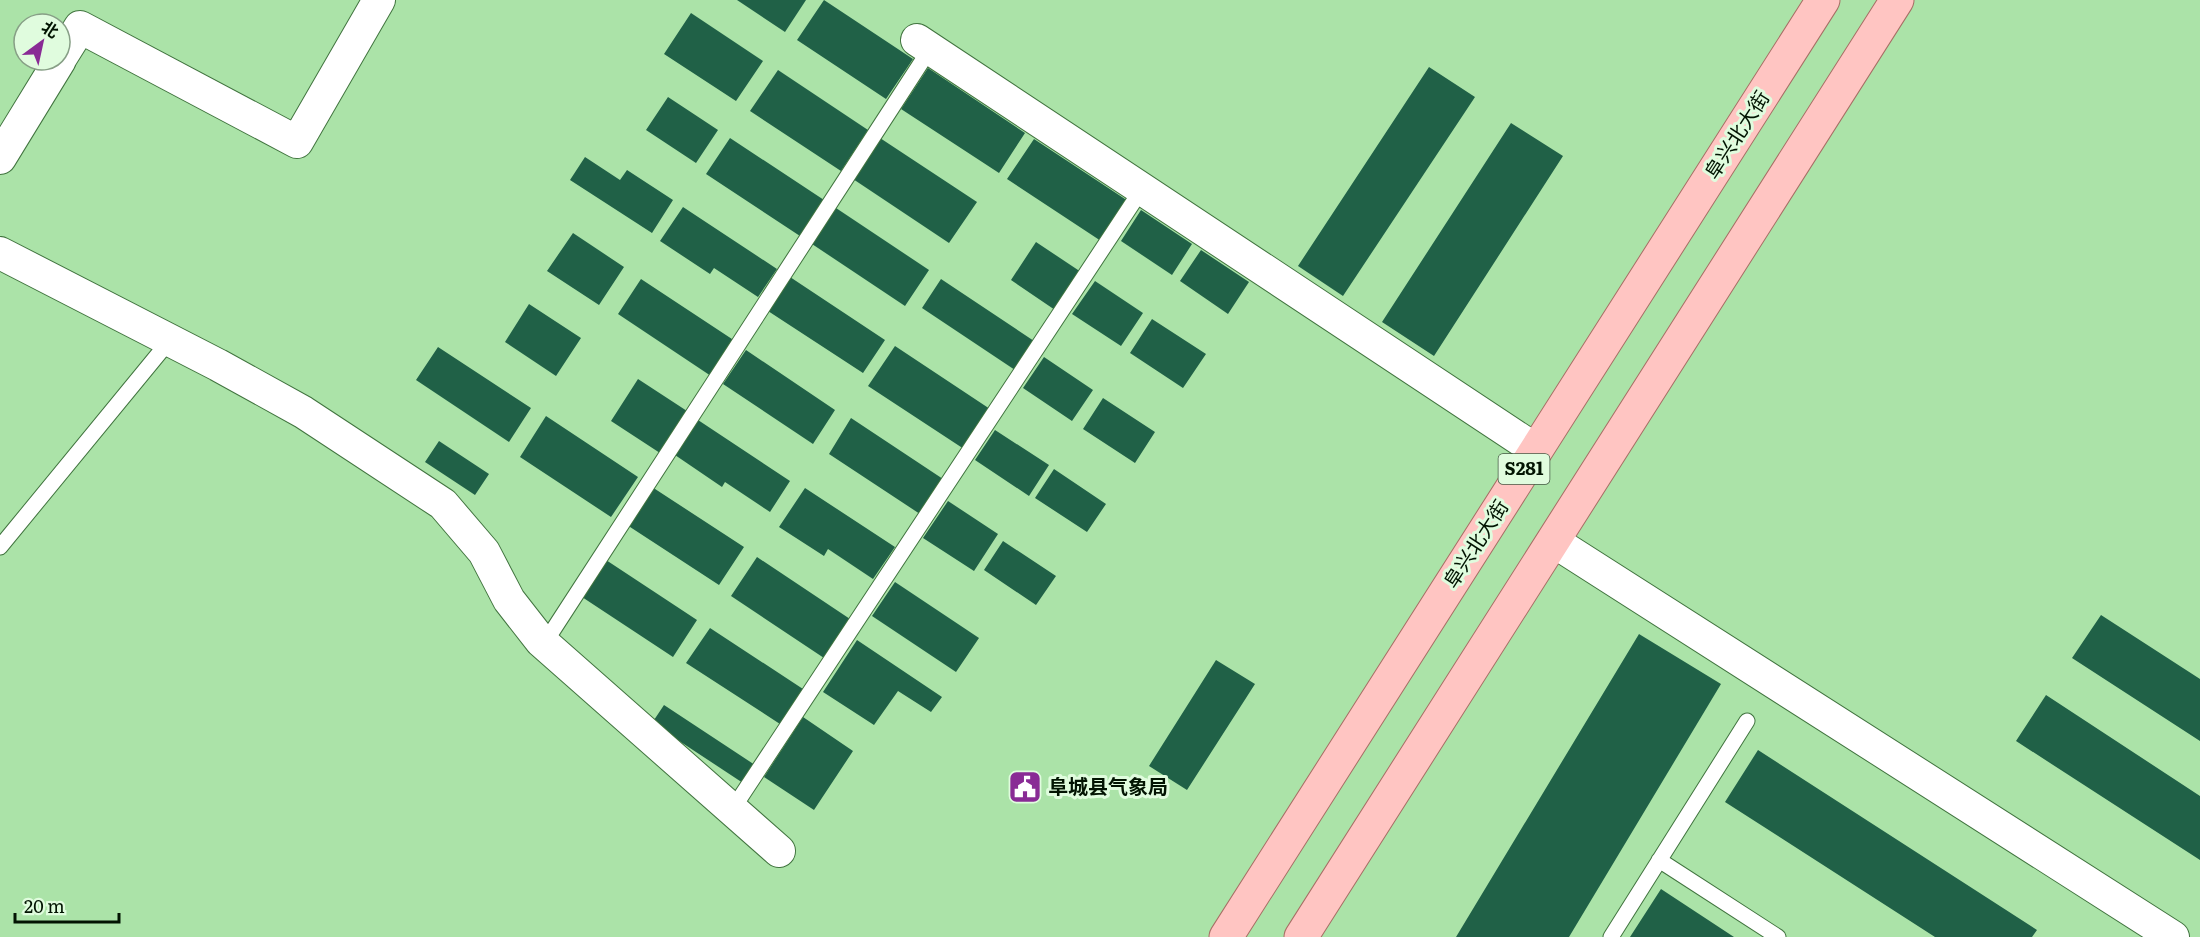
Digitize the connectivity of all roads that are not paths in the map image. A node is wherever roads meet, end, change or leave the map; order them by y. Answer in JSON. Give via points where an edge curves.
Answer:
{"nodes":[{"id":1,"x":379,"y":0,"type":"edge"},
{"id":2,"x":1823,"y":0,"type":"edge"},
{"id":3,"x":1897,"y":0,"type":"edge"},
{"id":4,"x":72,"y":40,"type":"edge"},
{"id":5,"x":923,"y":45,"type":"joint"},
{"id":6,"x":53,"y":72,"type":"edge"},
{"id":7,"x":0,"y":158,"type":"edge"},
{"id":8,"x":1142,"y":189,"type":"junction"},
{"id":9,"x":0,"y":253,"type":"edge"},
{"id":10,"x":170,"y":340,"type":"junction"},
{"id":11,"x":1536,"y":450,"type":"junction"},
{"id":12,"x":1552,"y":541,"type":"junction"},
{"id":13,"x":0,"y":547,"type":"edge"},
{"id":14,"x":544,"y":644,"type":"junction"},
{"id":15,"x":1747,"y":721,"type":"dead end"},
{"id":16,"x":732,"y":810,"type":"junction"},
{"id":17,"x":779,"y":851,"type":"dead end"},
{"id":18,"x":1659,"y":860,"type":"junction"},
{"id":19,"x":1226,"y":937,"type":"edge"},
{"id":20,"x":1301,"y":937,"type":"edge"},
{"id":21,"x":1611,"y":937,"type":"edge"},
{"id":22,"x":1778,"y":937,"type":"edge"},
{"id":23,"x":2174,"y":937,"type":"edge"}],
"edges":[{"from":1,"to":4,"type":"street","via":[[297,142],[80,27]]},
{"from":2,"to":11,"type":"main road","name":"阜兴北大街","number":"S281"},
{"from":3,"to":12,"type":"main road"},
{"from":5,"to":8,"type":"street"},
{"from":5,"to":14,"type":"lane"},
{"from":6,"to":7,"type":"street"},
{"from":8,"to":11,"type":"street"},
{"from":8,"to":16,"type":"lane"},
{"from":9,"to":10,"type":"street"},
{"from":10,"to":13,"type":"lane"},
{"from":10,"to":14,"type":"street","via":[[303,412],[443,504],[484,552],[509,600]]},
{"from":11,"to":19,"type":"main road","name":"阜兴北大街","number":"S281"},
{"from":12,"to":20,"type":"main road"},
{"from":12,"to":23,"type":"street"},
{"from":14,"to":16,"type":"street"},
{"from":15,"to":18,"type":"lane"},
{"from":16,"to":17,"type":"street"},
{"from":18,"to":21,"type":"lane"},
{"from":18,"to":22,"type":"lane"}]}
